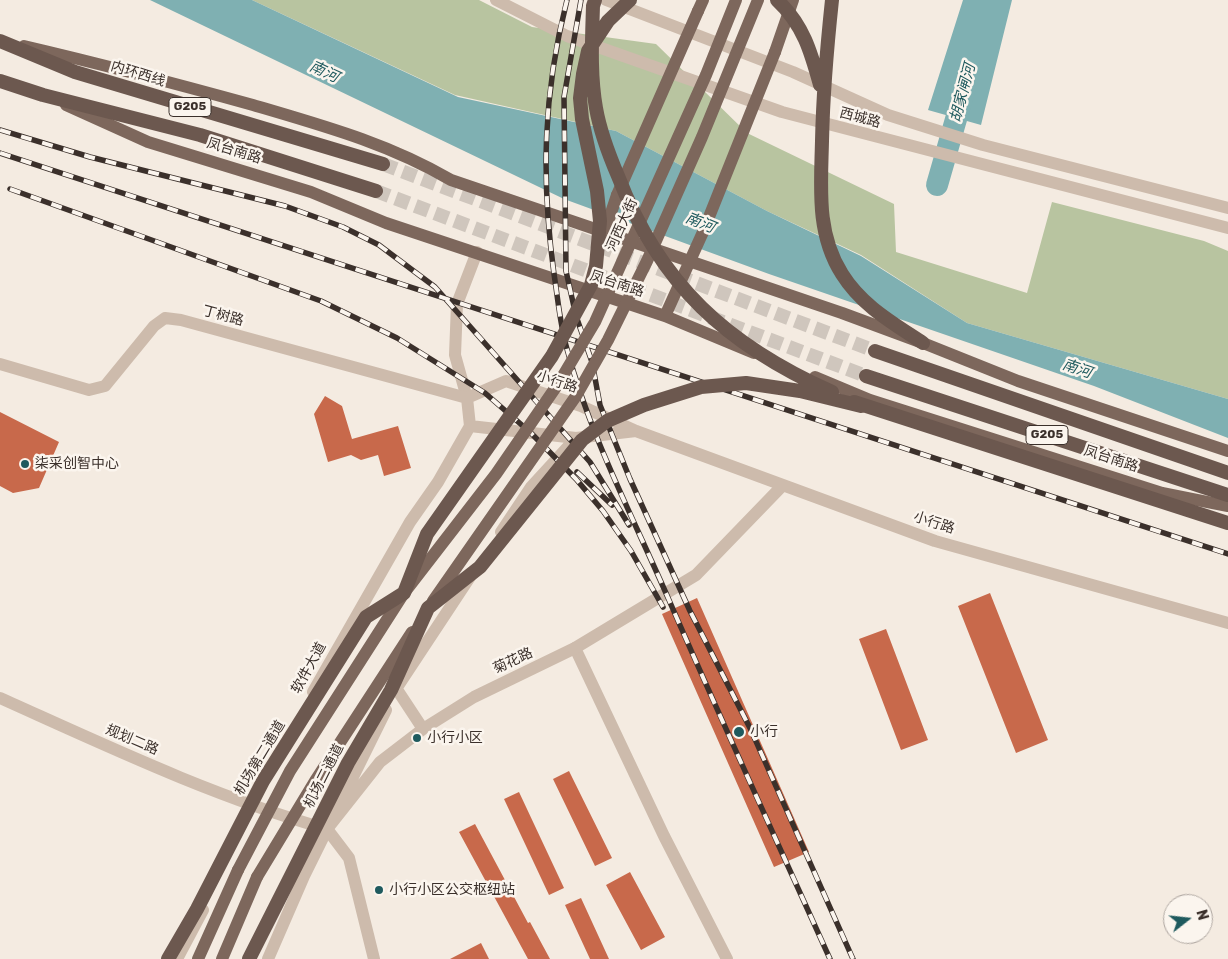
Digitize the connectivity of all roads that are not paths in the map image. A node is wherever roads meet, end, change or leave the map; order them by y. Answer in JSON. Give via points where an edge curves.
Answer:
{"nodes":[{"id":1,"x":496,"y":0,"type":"edge"},
{"id":2,"x":595,"y":0,"type":"edge"},
{"id":3,"x":606,"y":0,"type":"edge"},
{"id":4,"x":630,"y":0,"type":"edge"},
{"id":5,"x":736,"y":0,"type":"edge"},
{"id":6,"x":758,"y":0,"type":"edge"},
{"id":7,"x":778,"y":0,"type":"edge"},
{"id":8,"x":793,"y":0,"type":"edge"},
{"id":9,"x":832,"y":0,"type":"edge"},
{"id":10,"x":700,"y":5,"type":"edge"},
{"id":11,"x":0,"y":41,"type":"edge"},
{"id":12,"x":0,"y":80,"type":"edge"},
{"id":13,"x":43,"y":95,"type":"junction"},
{"id":14,"x":822,"y":96,"type":"junction"},
{"id":15,"x":384,"y":164,"type":"tunnel mouth"},
{"id":16,"x":376,"y":191,"type":"tunnel mouth"},
{"id":17,"x":1228,"y":208,"type":"edge"},
{"id":18,"x":1228,"y":228,"type":"edge"},
{"id":19,"x":604,"y":233,"type":"junction"},
{"id":20,"x":477,"y":252,"type":"junction"},
{"id":21,"x":688,"y":263,"type":"junction"},
{"id":22,"x":583,"y":290,"type":"junction"},
{"id":23,"x":665,"y":316,"type":"junction"},
{"id":24,"x":923,"y":343,"type":"junction"},
{"id":25,"x":875,"y":351,"type":"tunnel mouth"},
{"id":26,"x":0,"y":364,"type":"edge"},
{"id":27,"x":866,"y":376,"type":"tunnel mouth"},
{"id":28,"x":467,"y":398,"type":"junction"},
{"id":29,"x":861,"y":406,"type":"junction"},
{"id":30,"x":470,"y":426,"type":"junction"},
{"id":31,"x":636,"y":431,"type":"junction"},
{"id":32,"x":576,"y":438,"type":"junction"},
{"id":33,"x":1228,"y":451,"type":"edge"},
{"id":34,"x":1228,"y":473,"type":"edge"},
{"id":35,"x":783,"y":484,"type":"junction"},
{"id":36,"x":1228,"y":495,"type":"edge"},
{"id":37,"x":1228,"y":506,"type":"edge"},
{"id":38,"x":1228,"y":523,"type":"edge"},
{"id":39,"x":404,"y":593,"type":"junction"},
{"id":40,"x":428,"y":608,"type":"junction"},
{"id":41,"x":1228,"y":623,"type":"edge"},
{"id":42,"x":575,"y":648,"type":"junction"},
{"id":43,"x":396,"y":688,"type":"junction"},
{"id":44,"x":0,"y":698,"type":"edge"},
{"id":45,"x":423,"y":729,"type":"junction"},
{"id":46,"x":254,"y":806,"type":"junction"},
{"id":47,"x":327,"y":829,"type":"junction"},
{"id":48,"x":168,"y":959,"type":"edge"},
{"id":49,"x":177,"y":959,"type":"edge"},
{"id":50,"x":198,"y":959,"type":"edge"},
{"id":51,"x":222,"y":959,"type":"edge"},
{"id":52,"x":248,"y":959,"type":"edge"},
{"id":53,"x":268,"y":959,"type":"edge"},
{"id":54,"x":374,"y":959,"type":"edge"},
{"id":55,"x":726,"y":959,"type":"edge"}],
"edges":[{"from":1,"to":18,"type":"street","name":"西城路","via":[[567,36],[782,112]]},
{"from":2,"to":29,"type":"highway","bridge":true,"via":[[592,6],[592,73],[596,109],[632,213],[658,257],[691,298],[728,332],[761,356]]},
{"from":3,"to":17,"type":"street","name":"西城路","via":[[793,72],[888,115],[982,145]]},
{"from":4,"to":39,"type":"highway","bridge":true,"via":[[608,21],[588,52],[582,82],[582,119],[600,221],[591,285],[552,356],[428,534]]},
{"from":5,"to":39,"type":"main road","name":"河西大街","bridge":true,"via":[[595,322],[558,384],[496,474]]},
{"from":6,"to":40,"type":"main road","bridge":true,"via":[[702,137],[608,340],[576,396]]},
{"from":7,"to":14,"type":"highway","bridge":true,"via":[[798,23],[810,47]]},
{"from":8,"to":21,"type":"main road","bridge":true,"via":[[775,52]]},
{"from":9,"to":14,"type":"highway","bridge":true},
{"from":10,"to":19,"type":"main road","bridge":true,"via":[[617,195]]},
{"from":11,"to":15,"type":"highway","name":"内环西线","number":"G205","via":[[75,72]]},
{"from":11,"to":19,"type":"main road","via":[[123,69],[356,135],[417,160],[451,180]]},
{"from":12,"to":13,"type":"highway","name":"凤台南路","number":"G205"},
{"from":13,"to":16,"type":"highway","number":"G205","via":[[200,134]]},
{"from":13,"to":20,"type":"main road","name":"凤台南路","via":[[148,142],[311,192],[386,223]]},
{"from":14,"to":24,"type":"highway","bridge":true,"via":[[819,190],[822,221],[830,249],[842,274],[873,310]]},
{"from":19,"to":21,"type":"main road"},
{"from":19,"to":22,"type":"main road"},
{"from":20,"to":22,"type":"main road","name":"凤台南路"},
{"from":20,"to":28,"type":"street","via":[[458,304],[455,355]]},
{"from":21,"to":23,"type":"main road"},
{"from":21,"to":24,"type":"main road","bridge":true},
{"from":22,"to":23,"type":"main road","name":"凤台南路"},
{"from":23,"to":37,"type":"main road","name":"凤台南路","via":[[870,400],[1162,493]]},
{"from":24,"to":33,"type":"main road","via":[[1018,381]]},
{"from":25,"to":34,"type":"highway","name":"凤台南路","number":"G205"},
{"from":26,"to":28,"type":"street","name":"丁树路","via":[[90,390],[105,386],[154,326],[165,318]]},
{"from":27,"to":36,"type":"highway","name":"凤台南路","number":"G205"},
{"from":28,"to":30,"type":"street"},
{"from":28,"to":31,"type":"street","name":"小行路","via":[[506,381],[581,406]]},
{"from":29,"to":38,"type":"highway","bridge":true},
{"from":29,"to":40,"type":"highway","bridge":true,"via":[[800,391],[746,383],[701,387],[607,421],[582,440],[480,567]]},
{"from":30,"to":32,"type":"street","name":"小行路"},
{"from":30,"to":46,"type":"street","name":"软件大道","via":[[326,666]]},
{"from":31,"to":32,"type":"street","name":"小行路"},
{"from":31,"to":35,"type":"street","name":"小行路"},
{"from":32,"to":43,"type":"street","via":[[532,487]]},
{"from":35,"to":41,"type":"street","name":"小行路","via":[[935,541]]},
{"from":35,"to":42,"type":"street","name":"菊花路","via":[[696,575]]},
{"from":39,"to":48,"type":"highway","name":"机场第二通道","bridge":true,"via":[[366,617],[263,781]]},
{"from":39,"to":50,"type":"main road","bridge":true,"via":[[290,771],[238,870]]},
{"from":40,"to":51,"type":"main road","bridge":true,"via":[[315,781],[257,877]]},
{"from":40,"to":52,"type":"highway","name":"机场二通道","bridge":true,"via":[[391,690],[348,763]]},
{"from":42,"to":45,"type":"street","name":"菊花路","via":[[474,696]]},
{"from":42,"to":55,"type":"street"},
{"from":43,"to":45,"type":"street"},
{"from":43,"to":47,"type":"street"},
{"from":44,"to":46,"type":"street","name":"规划二路"},
{"from":45,"to":47,"type":"street","name":"菊花路","via":[[380,762]]},
{"from":46,"to":47,"type":"street"},
{"from":46,"to":49,"type":"street","name":"软件大道"},
{"from":47,"to":53,"type":"street"},
{"from":47,"to":54,"type":"street","via":[[349,858]]}]}
